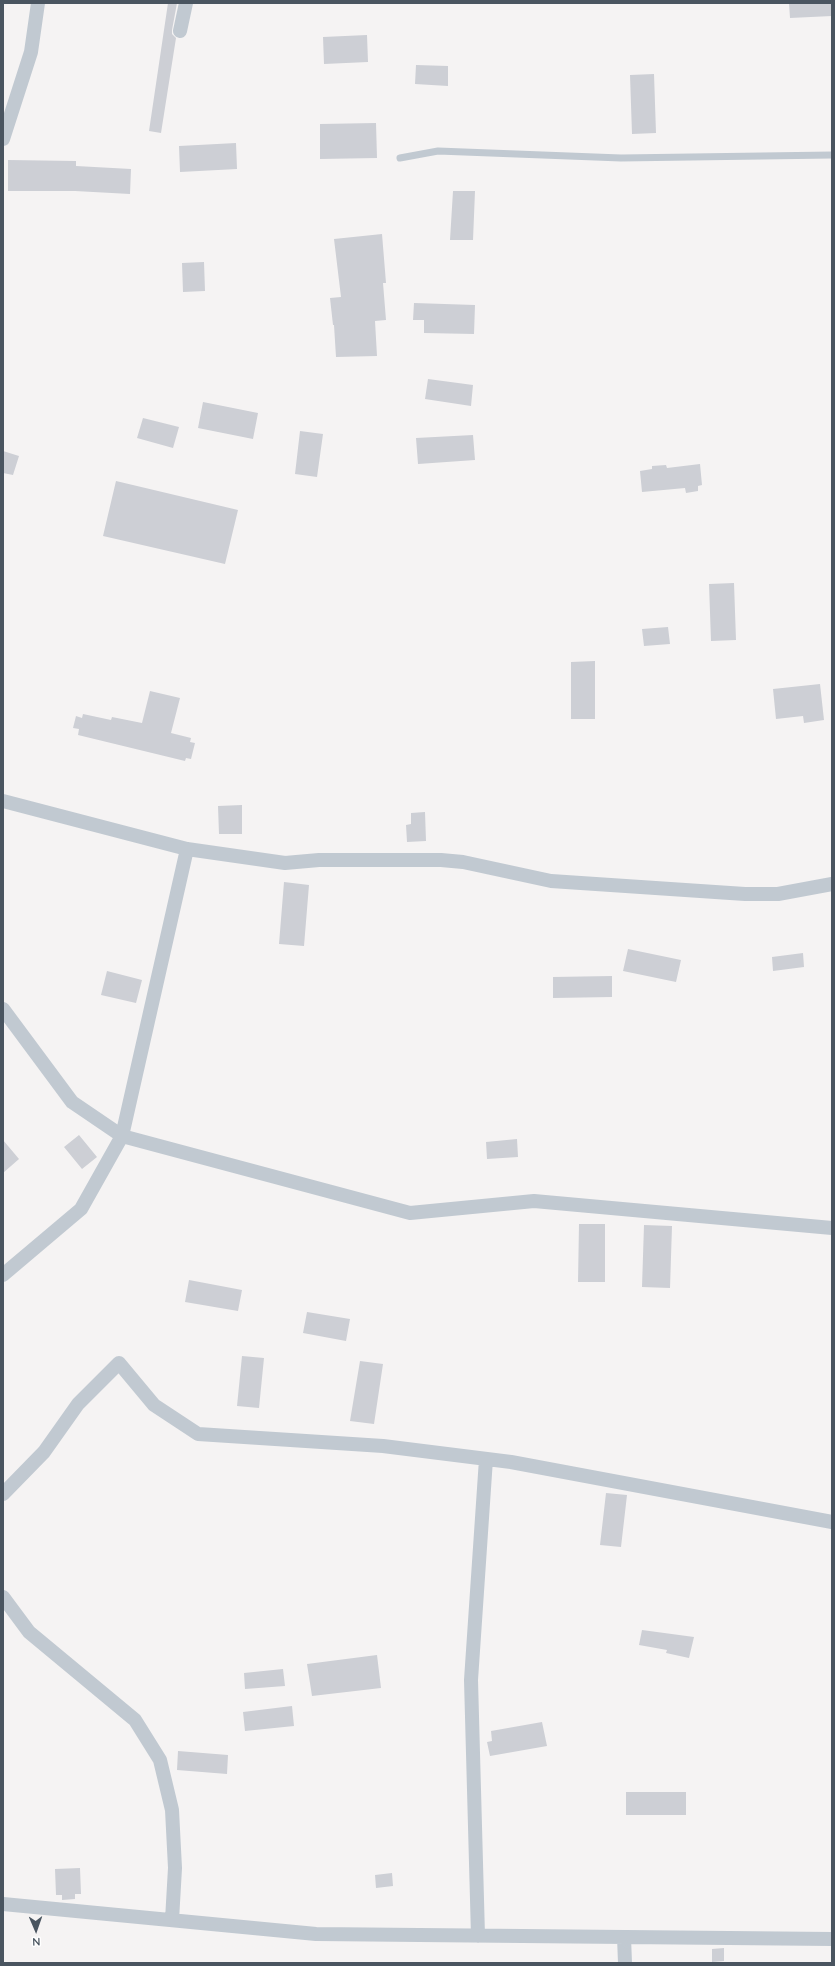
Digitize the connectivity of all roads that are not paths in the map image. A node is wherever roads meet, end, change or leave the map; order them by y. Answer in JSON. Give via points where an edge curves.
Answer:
{"nodes":[{"id":1,"x":38,"y":3,"type":"edge"},
{"id":2,"x":186,"y":3,"type":"edge"},
{"id":3,"x":180,"y":30,"type":"dead end"},
{"id":4,"x":3,"y":139,"type":"edge"},
{"id":5,"x":832,"y":155,"type":"edge"},
{"id":6,"x":400,"y":158,"type":"dead end"},
{"id":7,"x":3,"y":801,"type":"edge"},
{"id":8,"x":187,"y":849,"type":"junction"},
{"id":9,"x":832,"y":884,"type":"edge"},
{"id":10,"x":3,"y":1009,"type":"edge"},
{"id":11,"x":122,"y":1136,"type":"junction"},
{"id":12,"x":832,"y":1228,"type":"edge"},
{"id":13,"x":3,"y":1274,"type":"edge"},
{"id":14,"x":486,"y":1459,"type":"junction"},
{"id":15,"x":3,"y":1494,"type":"edge"},
{"id":16,"x":832,"y":1522,"type":"edge"},
{"id":17,"x":3,"y":1597,"type":"edge"},
{"id":18,"x":3,"y":1904,"type":"edge"},
{"id":19,"x":172,"y":1920,"type":"junction"},
{"id":20,"x":478,"y":1936,"type":"junction"},
{"id":21,"x":624,"y":1937,"type":"junction"},
{"id":22,"x":832,"y":1939,"type":"edge"},
{"id":23,"x":626,"y":1963,"type":"edge"}],
"edges":[{"from":1,"to":4,"type":"street","via":[[31,52]]},
{"from":2,"to":3,"type":"street"},
{"from":5,"to":6,"type":"lane","via":[[621,158],[438,150]]},
{"from":7,"to":8,"type":"street"},
{"from":8,"to":9,"type":"street","via":[[285,862],[441,860],[463,862],[551,881],[745,894],[778,894]]},
{"from":8,"to":11,"type":"street"},
{"from":10,"to":11,"type":"street","via":[[72,1102]]},
{"from":11,"to":12,"type":"street","via":[[410,1213],[534,1201]]},
{"from":11,"to":13,"type":"street","via":[[81,1208]]},
{"from":14,"to":15,"type":"street","via":[[383,1446],[198,1434],[154,1405],[119,1364],[78,1404],[44,1452]]},
{"from":14,"to":16,"type":"street"},
{"from":14,"to":20,"type":"street","via":[[471,1680]]},
{"from":17,"to":19,"type":"street","via":[[29,1632],[135,1720],[160,1760],[172,1810],[175,1868]]},
{"from":18,"to":19,"type":"street"},
{"from":19,"to":20,"type":"street","via":[[316,1934]]},
{"from":20,"to":21,"type":"street"},
{"from":21,"to":22,"type":"street"},
{"from":21,"to":23,"type":"street"}]}
